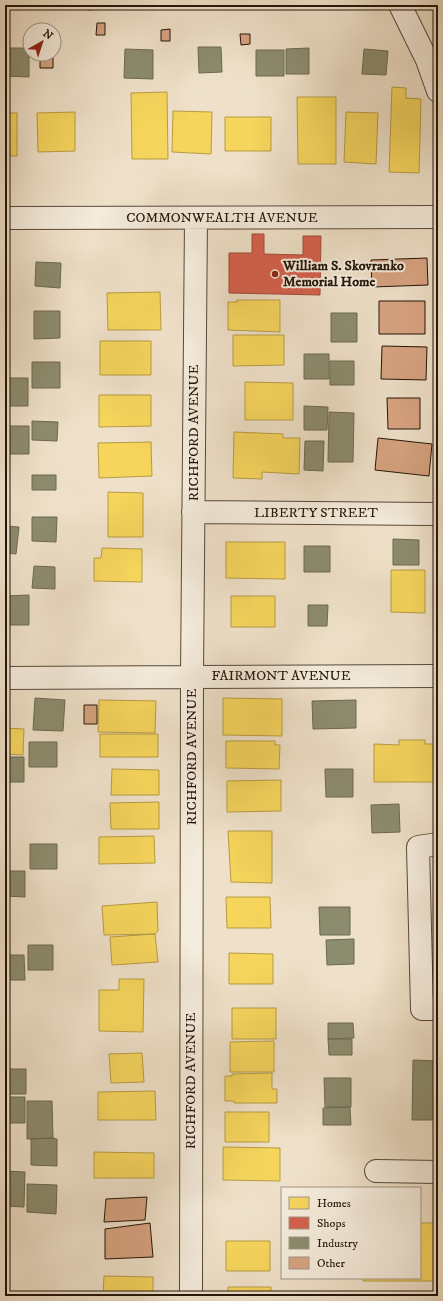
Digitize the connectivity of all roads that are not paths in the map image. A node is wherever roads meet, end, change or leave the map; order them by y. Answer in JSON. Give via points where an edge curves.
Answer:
{"nodes":[{"id":1,"x":400,"y":5,"type":"edge"},
{"id":2,"x":438,"y":91,"type":"edge"},
{"id":3,"x":438,"y":217,"type":"edge"},
{"id":4,"x":5,"y":218,"type":"edge"},
{"id":5,"x":196,"y":218,"type":"junction"},
{"id":6,"x":193,"y":512,"type":"junction"},
{"id":7,"x":438,"y":513,"type":"edge"},
{"id":8,"x":192,"y":676,"type":"junction"},
{"id":9,"x":438,"y":676,"type":"edge"},
{"id":10,"x":5,"y":678,"type":"edge"},
{"id":11,"x":438,"y":844,"type":"edge"},
{"id":12,"x":438,"y":1009,"type":"edge"},
{"id":13,"x":376,"y":1171,"type":"dead end"},
{"id":14,"x":438,"y":1172,"type":"edge"},
{"id":15,"x":190,"y":1296,"type":"edge"}],
"edges":[{"from":1,"to":2,"type":"street","via":[[427,60]]},
{"from":3,"to":5,"type":"street","name":"COMMONWEALTH AVENUE"},
{"from":4,"to":5,"type":"street","name":"COMMONWEALTH AVENUE"},
{"from":5,"to":6,"type":"street","name":"RICHFORD AVENUE"},
{"from":6,"to":7,"type":"street","name":"LIBERTY STREET"},
{"from":6,"to":8,"type":"street","name":"RICHFORD AVENUE"},
{"from":8,"to":9,"type":"street","name":"FAIRMONT AVENUE"},
{"from":8,"to":10,"type":"street","name":"FAIRMONT AVENUE"},
{"from":8,"to":15,"type":"street","name":"RICHFORD AVENUE"},
{"from":11,"to":12,"type":"street","via":[[418,847],[422,1009]]},
{"from":13,"to":14,"type":"street"}]}
